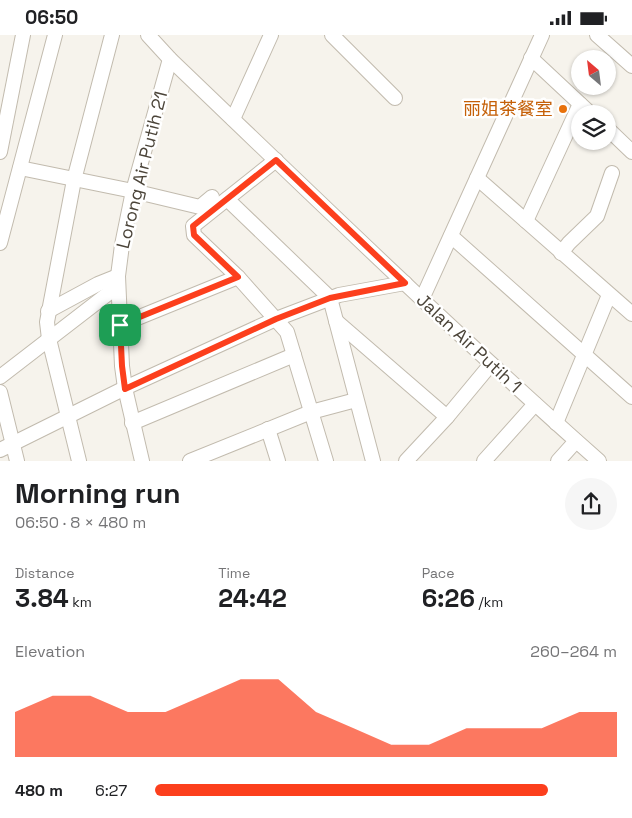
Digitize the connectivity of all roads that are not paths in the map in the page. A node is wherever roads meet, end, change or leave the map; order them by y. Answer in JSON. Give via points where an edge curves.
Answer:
{"nodes":[{"id":1,"x":23,"y":35,"type":"edge"},
{"id":2,"x":55,"y":35,"type":"edge"},
{"id":3,"x":112,"y":35,"type":"edge"},
{"id":4,"x":148,"y":35,"type":"edge"},
{"id":5,"x":272,"y":35,"type":"edge"},
{"id":6,"x":332,"y":35,"type":"edge"},
{"id":7,"x":542,"y":35,"type":"edge"},
{"id":8,"x":597,"y":35,"type":"edge"},
{"id":9,"x":531,"y":58,"type":"junction"},
{"id":10,"x":170,"y":59,"type":"junction"},
{"id":11,"x":632,"y":66,"type":"edge"},
{"id":12,"x":7,"y":84,"type":"edge"},
{"id":13,"x":395,"y":98,"type":"dead end"},
{"id":14,"x":580,"y":104,"type":"joint"},
{"id":15,"x":233,"y":119,"type":"junction"},
{"id":16,"x":616,"y":137,"type":"edge"},
{"id":17,"x":632,"y":152,"type":"edge"},
{"id":18,"x":0,"y":153,"type":"edge"},
{"id":19,"x":276,"y":160,"type":"junction"},
{"id":20,"x":21,"y":163,"type":"junction"},
{"id":21,"x":612,"y":173,"type":"dead end"},
{"id":22,"x":477,"y":178,"type":"junction"},
{"id":23,"x":74,"y":180,"type":"junction"},
{"id":24,"x":133,"y":191,"type":"junction"},
{"id":25,"x":212,"y":197,"type":"dead end"},
{"id":26,"x":227,"y":199,"type":"junction"},
{"id":27,"x":526,"y":221,"type":"junction"},
{"id":28,"x":451,"y":236,"type":"junction"},
{"id":29,"x":0,"y":243,"type":"edge"},
{"id":30,"x":562,"y":253,"type":"junction"},
{"id":31,"x":238,"y":277,"type":"junction"},
{"id":32,"x":118,"y":281,"type":"junction"},
{"id":33,"x":405,"y":283,"type":"junction"},
{"id":34,"x":609,"y":295,"type":"junction"},
{"id":35,"x":330,"y":298,"type":"junction"},
{"id":36,"x":422,"y":299,"type":"junction"},
{"id":37,"x":48,"y":311,"type":"junction"},
{"id":38,"x":632,"y":315,"type":"edge"},
{"id":39,"x":276,"y":319,"type":"junction"},
{"id":40,"x":336,"y":321,"type":"junction"},
{"id":41,"x":120,"y":325,"type":"junction"},
{"id":42,"x":49,"y":339,"type":"junction"},
{"id":43,"x":583,"y":354,"type":"junction"},
{"id":44,"x":294,"y":355,"type":"junction"},
{"id":45,"x":491,"y":364,"type":"junction"},
{"id":46,"x":0,"y":377,"type":"edge"},
{"id":47,"x":125,"y":389,"type":"junction"},
{"id":48,"x":0,"y":392,"type":"edge"},
{"id":49,"x":632,"y":397,"type":"edge"},
{"id":50,"x":356,"y":400,"type":"junction"},
{"id":51,"x":535,"y":404,"type":"junction"},
{"id":52,"x":311,"y":411,"type":"junction"},
{"id":53,"x":68,"y":417,"type":"junction"},
{"id":54,"x":447,"y":417,"type":"junction"},
{"id":55,"x":132,"y":423,"type":"junction"},
{"id":56,"x":556,"y":423,"type":"junction"},
{"id":57,"x":268,"y":429,"type":"junction"},
{"id":58,"x":576,"y":441,"type":"junction"},
{"id":59,"x":6,"y":447,"type":"edge"},
{"id":60,"x":17,"y":461,"type":"edge"},
{"id":61,"x":79,"y":461,"type":"edge"},
{"id":62,"x":142,"y":461,"type":"edge"},
{"id":63,"x":190,"y":461,"type":"edge"},
{"id":64,"x":278,"y":461,"type":"edge"},
{"id":65,"x":326,"y":461,"type":"edge"},
{"id":66,"x":373,"y":461,"type":"edge"},
{"id":67,"x":406,"y":461,"type":"edge"},
{"id":68,"x":484,"y":461,"type":"edge"},
{"id":69,"x":558,"y":461,"type":"edge"},
{"id":70,"x":599,"y":461,"type":"edge"}],
"edges":[{"from":1,"to":12,"type":"street"},
{"from":2,"to":20,"type":"street"},
{"from":3,"to":23,"type":"street"},
{"from":4,"to":10,"type":"street","name":"Jalan Air Putih 1"},
{"from":5,"to":15,"type":"street"},
{"from":6,"to":13,"type":"street"},
{"from":7,"to":9,"type":"street"},
{"from":8,"to":11,"type":"street"},
{"from":9,"to":14,"type":"street"},
{"from":9,"to":22,"type":"street"},
{"from":10,"to":15,"type":"street","name":"Jalan Air Putih 1"},
{"from":10,"to":24,"type":"street","name":"Lorong Air Putih 21"},
{"from":12,"to":18,"type":"street"},
{"from":14,"to":27,"type":"street"},
{"from":15,"to":19,"type":"street","name":"Jalan Air Putih 1"},
{"from":16,"to":17,"type":"street"},
{"from":18,"to":20,"type":"street"},
{"from":19,"to":26,"type":"street"},
{"from":19,"to":33,"type":"street","name":"Jalan Air Putih 1"},
{"from":20,"to":23,"type":"street"},
{"from":20,"to":29,"type":"street"},
{"from":21,"to":30,"type":"street","via":[[597,216]]},
{"from":22,"to":27,"type":"street"},
{"from":22,"to":28,"type":"street"},
{"from":23,"to":24,"type":"street"},
{"from":23,"to":37,"type":"street"},
{"from":24,"to":25,"type":"street","via":[[200,207]]},
{"from":24,"to":32,"type":"street","name":"Lorong Air Putih 21"},
{"from":26,"to":31,"type":"street","via":[[193,226],[194,235]]},
{"from":26,"to":35,"type":"street"},
{"from":27,"to":30,"type":"street"},
{"from":28,"to":36,"type":"street"},
{"from":28,"to":43,"type":"street"},
{"from":30,"to":34,"type":"street"},
{"from":31,"to":39,"type":"street"},
{"from":31,"to":41,"type":"street"},
{"from":32,"to":37,"type":"street","via":[[98,285]]},
{"from":32,"to":41,"type":"street","name":"Lorong Air Putih 21"},
{"from":32,"to":42,"type":"street"},
{"from":33,"to":35,"type":"street"},
{"from":33,"to":36,"type":"street","name":"Jalan Air Putih 1"},
{"from":34,"to":38,"type":"street"},
{"from":34,"to":43,"type":"street"},
{"from":35,"to":39,"type":"street"},
{"from":35,"to":40,"type":"street"},
{"from":36,"to":45,"type":"street","name":"Jalan Air Putih 1"},
{"from":37,"to":42,"type":"street"},
{"from":39,"to":44,"type":"street","via":[[287,332]]},
{"from":39,"to":47,"type":"street"},
{"from":40,"to":50,"type":"street"},
{"from":40,"to":54,"type":"street"},
{"from":41,"to":47,"type":"street","name":"Lorong Air Putih 21"},
{"from":42,"to":46,"type":"street"},
{"from":42,"to":53,"type":"street"},
{"from":43,"to":49,"type":"street"},
{"from":43,"to":56,"type":"street"},
{"from":44,"to":52,"type":"street"},
{"from":44,"to":55,"type":"street"},
{"from":45,"to":51,"type":"street","name":"Jalan Air Putih 1"},
{"from":45,"to":54,"type":"street"},
{"from":47,"to":53,"type":"street"},
{"from":47,"to":55,"type":"street","name":"Lorong Air Putih 21"},
{"from":48,"to":59,"type":"street"},
{"from":50,"to":52,"type":"street"},
{"from":50,"to":66,"type":"street"},
{"from":51,"to":56,"type":"street","name":"Jalan Air Putih 1"},
{"from":51,"to":68,"type":"street"},
{"from":52,"to":57,"type":"street"},
{"from":52,"to":65,"type":"street"},
{"from":53,"to":59,"type":"street"},
{"from":53,"to":61,"type":"street"},
{"from":54,"to":67,"type":"street"},
{"from":55,"to":62,"type":"street","name":"Lorong Air Putih 21"},
{"from":56,"to":58,"type":"street","name":"Jalan Air Putih 1"},
{"from":57,"to":63,"type":"street"},
{"from":57,"to":64,"type":"street"},
{"from":58,"to":69,"type":"street"},
{"from":58,"to":70,"type":"street","name":"Jalan Air Putih 1"},
{"from":59,"to":60,"type":"street"}]}
